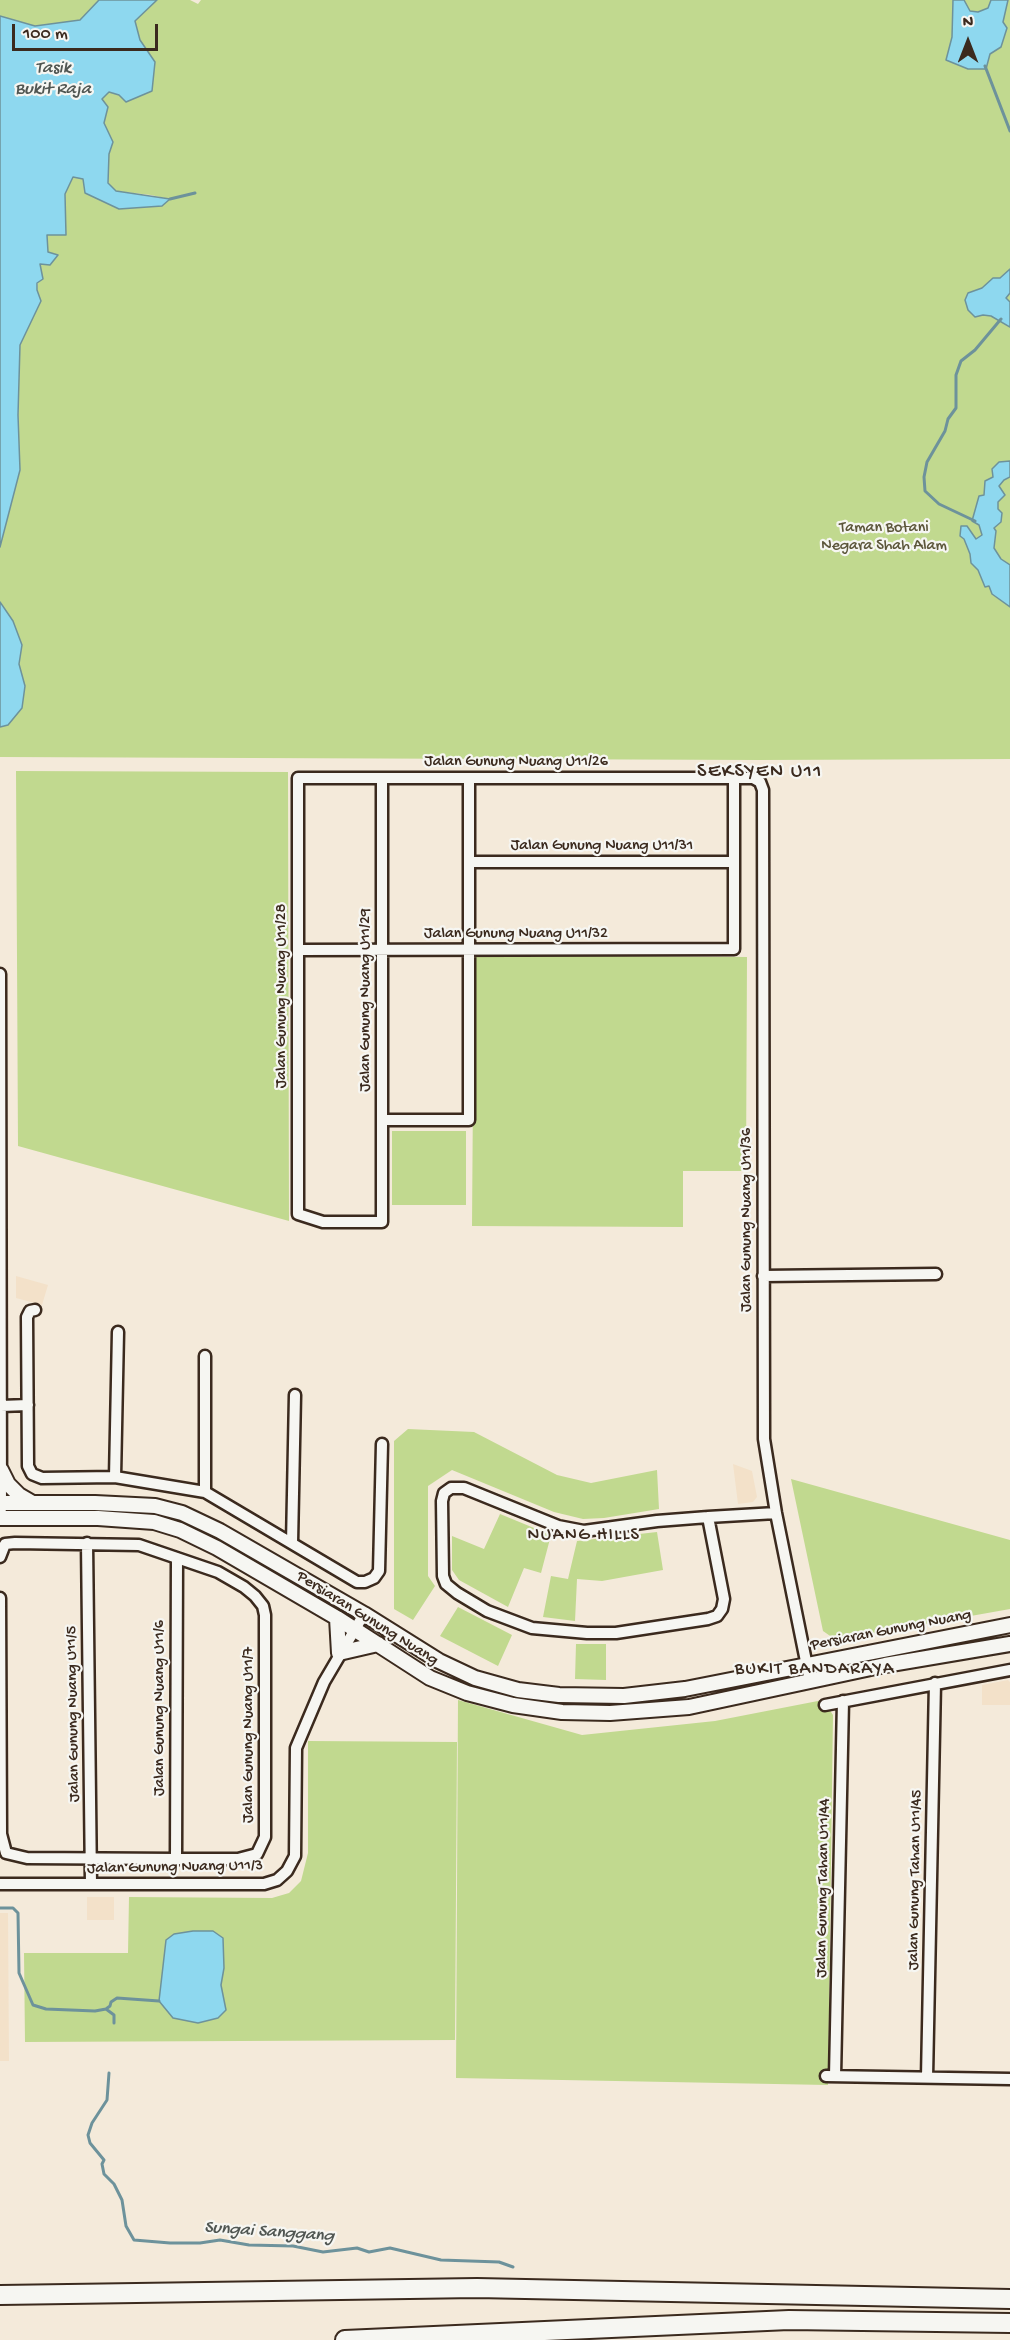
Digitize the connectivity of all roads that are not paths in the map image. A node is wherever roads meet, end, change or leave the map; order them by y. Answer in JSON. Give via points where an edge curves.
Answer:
{"nodes":[{"id":1,"x":298,"y":778,"type":"joint"},
{"id":2,"x":382,"y":778,"type":"junction"},
{"id":3,"x":469,"y":778,"type":"junction"},
{"id":4,"x":734,"y":778,"type":"junction"},
{"id":5,"x":469,"y":862,"type":"junction"},
{"id":6,"x":734,"y":862,"type":"junction"},
{"id":7,"x":298,"y":950,"type":"junction"},
{"id":8,"x":382,"y":950,"type":"junction"},
{"id":9,"x":469,"y":950,"type":"junction"},
{"id":10,"x":1,"y":975,"type":"edge"},
{"id":11,"x":382,"y":1120,"type":"junction"},
{"id":12,"x":382,"y":1222,"type":"joint"},
{"id":13,"x":936,"y":1274,"type":"dead end"},
{"id":14,"x":763,"y":1276,"type":"junction"},
{"id":15,"x":35,"y":1310,"type":"dead end"},
{"id":16,"x":118,"y":1332,"type":"dead end"},
{"id":17,"x":206,"y":1356,"type":"dead end"},
{"id":18,"x":295,"y":1395,"type":"dead end"},
{"id":19,"x":28,"y":1405,"type":"junction"},
{"id":20,"x":1,"y":1406,"type":"edge"},
{"id":21,"x":382,"y":1444,"type":"dead end"},
{"id":22,"x":0,"y":1471,"type":"edge"},
{"id":23,"x":115,"y":1477,"type":"junction"},
{"id":24,"x":205,"y":1492,"type":"junction"},
{"id":25,"x":1,"y":1503,"type":"edge"},
{"id":26,"x":33,"y":1503,"type":"junction"},
{"id":27,"x":776,"y":1513,"type":"junction"},
{"id":28,"x":708,"y":1517,"type":"junction"},
{"id":29,"x":1,"y":1518,"type":"edge"},
{"id":30,"x":87,"y":1543,"type":"junction"},
{"id":31,"x":292,"y":1543,"type":"junction"},
{"id":32,"x":0,"y":1557,"type":"edge"},
{"id":33,"x":177,"y":1558,"type":"junction"},
{"id":34,"x":0,"y":1598,"type":"edge"},
{"id":35,"x":364,"y":1614,"type":"junction"},
{"id":36,"x":337,"y":1618,"type":"junction"},
{"id":37,"x":1010,"y":1625,"type":"edge"},
{"id":38,"x":355,"y":1629,"type":"junction"},
{"id":39,"x":378,"y":1644,"type":"junction"},
{"id":40,"x":1010,"y":1644,"type":"edge"},
{"id":41,"x":339,"y":1653,"type":"junction"},
{"id":42,"x":807,"y":1665,"type":"junction"},
{"id":43,"x":1010,"y":1670,"type":"edge"},
{"id":44,"x":810,"y":1682,"type":"junction"},
{"id":45,"x":935,"y":1683,"type":"junction"},
{"id":46,"x":843,"y":1701,"type":"junction"},
{"id":47,"x":825,"y":1705,"type":"dead end"},
{"id":48,"x":91,"y":1858,"type":"junction"},
{"id":49,"x":176,"y":1859,"type":"junction"},
{"id":50,"x":0,"y":1884,"type":"edge"},
{"id":51,"x":91,"y":1884,"type":"junction"},
{"id":52,"x":927,"y":2077,"type":"junction"},
{"id":53,"x":1010,"y":2079,"type":"edge"},
{"id":54,"x":0,"y":2295,"type":"edge"},
{"id":55,"x":1010,"y":2299,"type":"edge"},
{"id":56,"x":1010,"y":2323,"type":"edge"},
{"id":57,"x":345,"y":2340,"type":"edge"}],
"edges":[{"from":1,"to":2,"type":"street","name":"Jalan Gunung Nuang U11/26"},
{"from":1,"to":7,"type":"street","name":"Jalan Gunung Nuang U11/28"},
{"from":2,"to":3,"type":"street","name":"Jalan Gunung Nuang U11/26"},
{"from":2,"to":8,"type":"street","name":"Jalan Gunung Nuang U11/29"},
{"from":3,"to":4,"type":"street","name":"Jalan Gunung Nuang U11/26"},
{"from":3,"to":5,"type":"street"},
{"from":4,"to":6,"type":"street"},
{"from":4,"to":14,"type":"street","name":"Jalan Gunung Nuang U11/36","via":[[753,778],[763,790]]},
{"from":5,"to":6,"type":"street","name":"Jalan Gunung Nuang U11/31"},
{"from":5,"to":9,"type":"street"},
{"from":6,"to":9,"type":"street","name":"Jalan Gunung Nuang U11/32","via":[[734,949]]},
{"from":7,"to":8,"type":"street","name":"Jalan Gunung Nuang U11/32"},
{"from":7,"to":12,"type":"street","name":"Jalan Gunung Nuang U11/28","via":[[298,1214],[323,1222]]},
{"from":8,"to":9,"type":"street","name":"Jalan Gunung Nuang U11/32"},
{"from":8,"to":11,"type":"street","name":"Jalan Gunung Nuang U11/29"},
{"from":9,"to":11,"type":"street","via":[[469,1120]]},
{"from":10,"to":20,"type":"street"},
{"from":11,"to":12,"type":"street","name":"Jalan Gunung Nuang U11/29"},
{"from":13,"to":14,"type":"street"},
{"from":14,"to":27,"type":"street","name":"Jalan Gunung Nuang U11/36","via":[[764,1439]]},
{"from":15,"to":19,"type":"street","via":[[27,1317]]},
{"from":16,"to":23,"type":"street"},
{"from":17,"to":24,"type":"street"},
{"from":18,"to":31,"type":"street"},
{"from":19,"to":20,"type":"street"},
{"from":19,"to":23,"type":"street","via":[[28,1466],[32,1474],[42,1478]]},
{"from":20,"to":22,"type":"street"},
{"from":21,"to":31,"type":"street","via":[[379,1571],[374,1578],[357,1582]]},
{"from":22,"to":25,"type":"street"},
{"from":22,"to":26,"type":"street","via":[[14,1490]]},
{"from":23,"to":24,"type":"street"},
{"from":24,"to":31,"type":"street"},
{"from":25,"to":26,"type":"street","name":"Persiaran Gunung Nuang"},
{"from":25,"to":29,"type":"street"},
{"from":26,"to":35,"type":"street","name":"Persiaran Gunung Nuang","via":[[155,1506],[182,1513]]},
{"from":27,"to":28,"type":"street"},
{"from":27,"to":42,"type":"street","name":"Jalan Gunung Nuang U11/36"},
{"from":28,"to":28,"type":"street","via":[[584,1531],[558,1526],[464,1488],[451,1488],[442,1501],[442,1576],[456,1593],[487,1611],[532,1628],[616,1633],[708,1619],[717,1616],[724,1599]]},
{"from":29,"to":36,"type":"street","name":"Persiaran Gunung Nuang","via":[[154,1522],[217,1548]]},
{"from":30,"to":32,"type":"street","via":[[5,1544]]},
{"from":30,"to":33,"type":"street","via":[[139,1545]]},
{"from":30,"to":48,"type":"street","name":"Jalan Gunung Nuang U11/5"},
{"from":33,"to":49,"type":"street","name":"Jalan Gunung Nuang U11/6"},
{"from":33,"to":49,"type":"street","name":"Jalan Gunung Nuang U11/7","via":[[218,1572],[244,1587],[263,1606],[265,1837],[257,1854],[238,1859]]},
{"from":34,"to":48,"type":"street","via":[[1,1834],[6,1853],[27,1858]]},
{"from":35,"to":38,"type":"street","name":"Jalan Gunung Nuang U11/3"},
{"from":35,"to":42,"type":"street","name":"Persiaran Gunung Nuang","via":[[439,1661],[475,1678],[518,1690],[559,1695],[624,1696],[686,1689]]},
{"from":36,"to":38,"type":"street","name":"Persiaran Gunung Nuang"},
{"from":36,"to":41,"type":"street"},
{"from":37,"to":42,"type":"street","name":"Persiaran Gunung Nuang"},
{"from":38,"to":39,"type":"street","name":"Persiaran Gunung Nuang"},
{"from":38,"to":41,"type":"street","name":"Jalan Gunung Nuang U11/3"},
{"from":39,"to":41,"type":"street"},
{"from":39,"to":44,"type":"street","name":"Persiaran Gunung Nuang","via":[[430,1678],[467,1693],[562,1712],[629,1713],[689,1707]]},
{"from":40,"to":44,"type":"street","name":"Persiaran Gunung Nuang"},
{"from":41,"to":51,"type":"street","name":"Jalan Gunung Nuang U11/3","via":[[296,1748],[295,1856],[287,1871],[264,1884]]},
{"from":42,"to":44,"type":"street","name":"Jalan Gunung Nuang U11/36"},
{"from":43,"to":45,"type":"street"},
{"from":45,"to":46,"type":"street"},
{"from":45,"to":52,"type":"street","name":"Jalan Gunung Tahan U11/45"},
{"from":46,"to":47,"type":"street"},
{"from":46,"to":52,"type":"street","name":"Jalan Gunung Tahan U11/44","via":[[830,2076]]},
{"from":48,"to":49,"type":"street"},
{"from":48,"to":51,"type":"street","name":"Jalan Gunung Nuang U11/5"},
{"from":50,"to":51,"type":"street","name":"Jalan Gunung Nuang U11/3"},
{"from":52,"to":53,"type":"street"},
{"from":54,"to":55,"type":"highway","via":[[477,2288]]},
{"from":56,"to":57,"type":"highway","via":[[789,2320]]}]}
